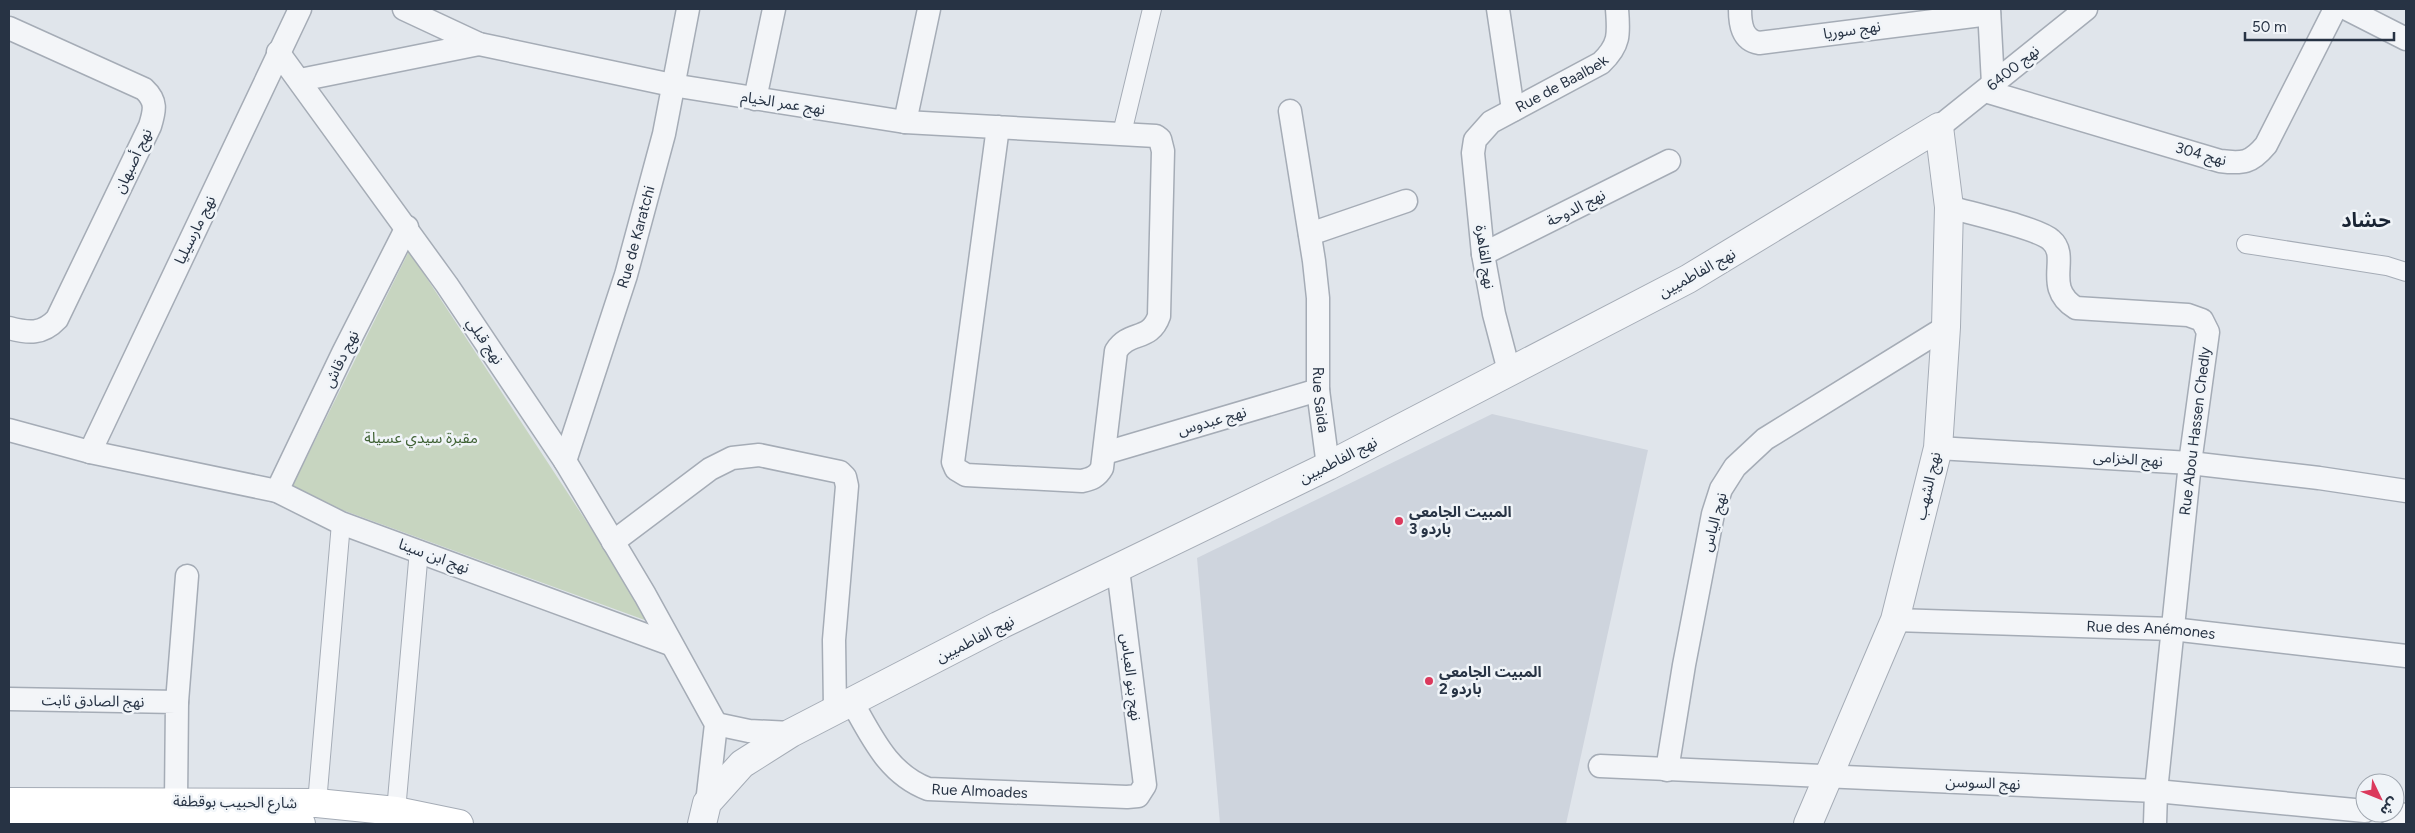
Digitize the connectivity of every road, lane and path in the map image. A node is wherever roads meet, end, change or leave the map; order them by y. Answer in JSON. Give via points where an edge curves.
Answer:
{"nodes":[{"id":1,"x":300,"y":9,"type":"edge"},
{"id":2,"x":404,"y":9,"type":"edge"},
{"id":3,"x":688,"y":9,"type":"edge"},
{"id":4,"x":774,"y":9,"type":"edge"},
{"id":5,"x":929,"y":9,"type":"edge"},
{"id":6,"x":1152,"y":9,"type":"edge"},
{"id":7,"x":1498,"y":9,"type":"edge"},
{"id":8,"x":1617,"y":9,"type":"edge"},
{"id":9,"x":1740,"y":9,"type":"edge"},
{"id":10,"x":2086,"y":9,"type":"edge"},
{"id":11,"x":2335,"y":9,"type":"edge"},
{"id":12,"x":2347,"y":9,"type":"edge"},
{"id":13,"x":1989,"y":11,"type":"edge"},
{"id":14,"x":9,"y":28,"type":"edge"},
{"id":15,"x":2406,"y":39,"type":"edge"},
{"id":16,"x":479,"y":44,"type":"junction"},
{"id":17,"x":278,"y":52,"type":"junction"},
{"id":18,"x":300,"y":80,"type":"junction"},
{"id":19,"x":672,"y":86,"type":"junction"},
{"id":20,"x":1989,"y":87,"type":"junction"},
{"id":21,"x":755,"y":99,"type":"junction"},
{"id":22,"x":1513,"y":110,"type":"junction"},
{"id":23,"x":1290,"y":111,"type":"dead end"},
{"id":24,"x":904,"y":122,"type":"junction"},
{"id":25,"x":1939,"y":127,"type":"junction"},
{"id":26,"x":998,"y":128,"type":"junction"},
{"id":27,"x":1122,"y":133,"type":"junction"},
{"id":28,"x":1475,"y":140,"type":"joint"},
{"id":29,"x":1670,"y":161,"type":"dead end"},
{"id":30,"x":1406,"y":201,"type":"dead end"},
{"id":31,"x":1949,"y":207,"type":"junction"},
{"id":32,"x":407,"y":227,"type":"junction"},
{"id":33,"x":1310,"y":234,"type":"junction"},
{"id":34,"x":2246,"y":244,"type":"dead end"},
{"id":35,"x":1484,"y":254,"type":"junction"},
{"id":36,"x":2406,"y":272,"type":"edge"},
{"id":37,"x":1946,"y":327,"type":"junction"},
{"id":38,"x":9,"y":328,"type":"edge"},
{"id":39,"x":1509,"y":372,"type":"junction"},
{"id":40,"x":1318,"y":390,"type":"junction"},
{"id":41,"x":9,"y":430,"type":"edge"},
{"id":42,"x":1938,"y":448,"type":"junction"},
{"id":43,"x":90,"y":452,"type":"junction"},
{"id":44,"x":1105,"y":453,"type":"junction"},
{"id":45,"x":565,"y":461,"type":"junction"},
{"id":46,"x":2190,"y":463,"type":"junction"},
{"id":47,"x":1328,"y":466,"type":"junction"},
{"id":48,"x":277,"y":491,"type":"junction"},
{"id":49,"x":2406,"y":491,"type":"edge"},
{"id":50,"x":341,"y":523,"type":"junction"},
{"id":51,"x":613,"y":542,"type":"junction"},
{"id":52,"x":419,"y":550,"type":"junction"},
{"id":53,"x":1118,"y":569,"type":"junction"},
{"id":54,"x":187,"y":576,"type":"dead end"},
{"id":55,"x":1895,"y":620,"type":"junction"},
{"id":56,"x":2172,"y":630,"type":"junction"},
{"id":57,"x":670,"y":644,"type":"junction"},
{"id":58,"x":2406,"y":656,"type":"edge"},
{"id":59,"x":9,"y":699,"type":"edge"},
{"id":60,"x":177,"y":702,"type":"junction"},
{"id":61,"x":844,"y":705,"type":"junction"},
{"id":62,"x":716,"y":724,"type":"junction"},
{"id":63,"x":791,"y":733,"type":"junction"},
{"id":64,"x":1600,"y":766,"type":"dead end"},
{"id":65,"x":1667,"y":770,"type":"junction"},
{"id":66,"x":1827,"y":777,"type":"junction"},
{"id":67,"x":1145,"y":785,"type":"joint"},
{"id":68,"x":2156,"y":791,"type":"junction"},
{"id":69,"x":176,"y":801,"type":"junction"},
{"id":70,"x":9,"y":802,"type":"edge"},
{"id":71,"x":317,"y":803,"type":"junction"},
{"id":72,"x":2355,"y":810,"type":"edge"},
{"id":73,"x":396,"y":811,"type":"junction"},
{"id":74,"x":704,"y":814,"type":"edge"},
{"id":75,"x":9,"y":822,"type":"edge"},
{"id":76,"x":61,"y":823,"type":"edge"},
{"id":77,"x":300,"y":824,"type":"edge"},
{"id":78,"x":459,"y":824,"type":"edge"},
{"id":79,"x":1808,"y":824,"type":"edge"},
{"id":80,"x":2155,"y":824,"type":"edge"}],
"edges":[{"from":1,"to":17,"type":"street","name":"نهج مارسيليا"},
{"from":2,"to":16,"type":"street","name":"نهج عمر الخيام"},
{"from":3,"to":19,"type":"street","name":"Rue de Karatchi"},
{"from":4,"to":21,"type":"street"},
{"from":5,"to":24,"type":"street"},
{"from":6,"to":27,"type":"street"},
{"from":7,"to":22,"type":"street"},
{"from":8,"to":22,"type":"street","name":"Rue de Baalbek","via":[[1619,28],[1611,54],[1601,63]]},
{"from":9,"to":13,"type":"street","name":"نهج سوريا","via":[[1746,36],[1750,41],[1759,43]]},
{"from":10,"to":20,"type":"street","name":"نهج 6400"},
{"from":11,"to":20,"type":"street","name":"نهج 304","via":[[2266,145],[2255,158],[2238,164]]},
{"from":12,"to":15,"type":"street"},
{"from":13,"to":20,"type":"street"},
{"from":14,"to":38,"type":"street","name":"نهج أصبهان","via":[[144,89],[152,95],[155,104],[150,126],[57,319],[42,331],[32,333]]},
{"from":16,"to":18,"type":"street"},
{"from":16,"to":19,"type":"street","name":"نهج عمر الخيام"},
{"from":17,"to":18,"type":"street","name":"نهج قبلي"},
{"from":17,"to":43,"type":"street","name":"نهج مارسيليا"},
{"from":18,"to":32,"type":"street","name":"نهج قبلي"},
{"from":19,"to":21,"type":"street","name":"نهج عمر الخيام"},
{"from":19,"to":45,"type":"street","name":"Rue de Karatchi","via":[[664,134],[626,275]]},
{"from":20,"to":25,"type":"street","name":"نهج 6400"},
{"from":21,"to":24,"type":"street","name":"نهج عمر الخيام"},
{"from":22,"to":28,"type":"street","name":"Rue de Baalbek","via":[[1491,122]]},
{"from":23,"to":33,"type":"street","name":"Rue Saida"},
{"from":24,"to":26,"type":"street","name":"نهج عمر الخيام"},
{"from":25,"to":31,"type":"street","name":"نهج الشهب"},
{"from":25,"to":39,"type":"street","name":"نهج الفاطميين","via":[[1688,279]]},
{"from":26,"to":27,"type":"street","name":"نهج عمر الخيام"},
{"from":26,"to":44,"type":"street","via":[[953,462],[956,469],[966,476],[1082,481],[1099,473]]},
{"from":27,"to":44,"type":"street","name":"نهج عمر الخيام","via":[[1156,136],[1163,151],[1159,316],[1149,333],[1126,339],[1116,351]]},
{"from":28,"to":35,"type":"street","name":"نهج القاهرة","via":[[1473,153]]},
{"from":29,"to":35,"type":"street","name":"نهج الدوحة"},
{"from":30,"to":33,"type":"street"},
{"from":31,"to":37,"type":"street","name":"نهج الشهب"},
{"from":31,"to":46,"type":"street","name":"Rue Abou Hassen Chedly","via":[[2052,240],[2058,252],[2059,289],[2066,301],[2076,308],[2188,315],[2202,320],[2208,332]]},
{"from":32,"to":45,"type":"street","name":"نهج قبلي"},
{"from":32,"to":48,"type":"street","name":"نهج دقاش"},
{"from":33,"to":40,"type":"street","name":"Rue Saida","via":[[1318,298]]},
{"from":34,"to":36,"type":"street","via":[[2387,266]]},
{"from":35,"to":39,"type":"street","name":"نهج القاهرة","via":[[1494,314]]},
{"from":37,"to":42,"type":"street","name":"نهج الشهب"},
{"from":37,"to":65,"type":"street","name":"نهج الياس","via":[[1765,440],[1735,467],[1721,489],[1713,514],[1687,646]]},
{"from":39,"to":47,"type":"street","name":"نهج الفاطميين"},
{"from":40,"to":44,"type":"street","name":"نهج عبدوس"},
{"from":40,"to":47,"type":"street","name":"Rue Saida"},
{"from":41,"to":43,"type":"street","name":"نهج ابن سينا"},
{"from":42,"to":46,"type":"street","name":"نهج الخزامى"},
{"from":42,"to":55,"type":"street","name":"نهج الشهب"},
{"from":43,"to":48,"type":"street","name":"نهج ابن سينا"},
{"from":45,"to":51,"type":"street","name":"نهج قبلي"},
{"from":46,"to":49,"type":"street","name":"نهج الخزامى"},
{"from":46,"to":56,"type":"street","name":"Rue Abou Hassen Chedly"},
{"from":47,"to":53,"type":"street","name":"نهج الفاطميين"},
{"from":48,"to":50,"type":"street","name":"نهج ابن سينا"},
{"from":50,"to":52,"type":"street","name":"نهج ابن سينا"},
{"from":50,"to":71,"type":"street"},
{"from":51,"to":57,"type":"street","name":"نهج قبلي"},
{"from":51,"to":61,"type":"street","via":[[710,469],[732,458],[758,456],[840,472],[847,486],[834,640]]},
{"from":52,"to":57,"type":"street","name":"نهج ابن سينا"},
{"from":52,"to":73,"type":"street"},
{"from":53,"to":61,"type":"street","name":"نهج الفاطميين"},
{"from":53,"to":67,"type":"street","name":"نهج بنو العباس"},
{"from":54,"to":60,"type":"street"},
{"from":55,"to":56,"type":"street","name":"Rue des Anémones"},
{"from":55,"to":66,"type":"street","name":"نهج الشهب"},
{"from":56,"to":58,"type":"street","name":"Rue des Anémones"},
{"from":56,"to":68,"type":"street","name":"Rue Abou Hassen Chedly"},
{"from":57,"to":62,"type":"street"},
{"from":59,"to":60,"type":"street","name":"نهج الصادق ثابت"},
{"from":60,"to":69,"type":"street"},
{"from":61,"to":63,"type":"street","name":"نهج الفاطميين"},
{"from":61,"to":67,"type":"street","name":"Rue Almoades","via":[[910,782],[928,789],[1134,797],[1143,792]]},
{"from":62,"to":63,"type":"street","via":[[749,731]]},
{"from":62,"to":74,"type":"street"},
{"from":63,"to":74,"type":"street","name":"نهج الفاطميين","via":[[742,764]]},
{"from":64,"to":65,"type":"street","name":"نهج السوسن"},
{"from":65,"to":66,"type":"street","name":"نهج السوسن"},
{"from":66,"to":68,"type":"street","name":"نهج السوسن"},
{"from":66,"to":79,"type":"street","name":"نهج الشهب"},
{"from":68,"to":72,"type":"street","name":"نهج السوسن"},
{"from":68,"to":80,"type":"street","name":"Rue Abou Hassen Chedly"},
{"from":69,"to":70,"type":"main road","name":"شارع الحبيب بوقطفة"},
{"from":69,"to":71,"type":"main road","name":"شارع الحبيب بوقطفة"},
{"from":71,"to":73,"type":"main road","name":"شارع الحبيب بوقطفة"},
{"from":73,"to":78,"type":"main road","name":"شارع الحبيب بوقطفة"},
{"from":75,"to":76,"type":"main road","name":"شارع الحبيب بوقطفة"},
{"from":76,"to":77,"type":"main road","name":"شارع الحبيب بوقطفة","via":[[189,820]]}]}
